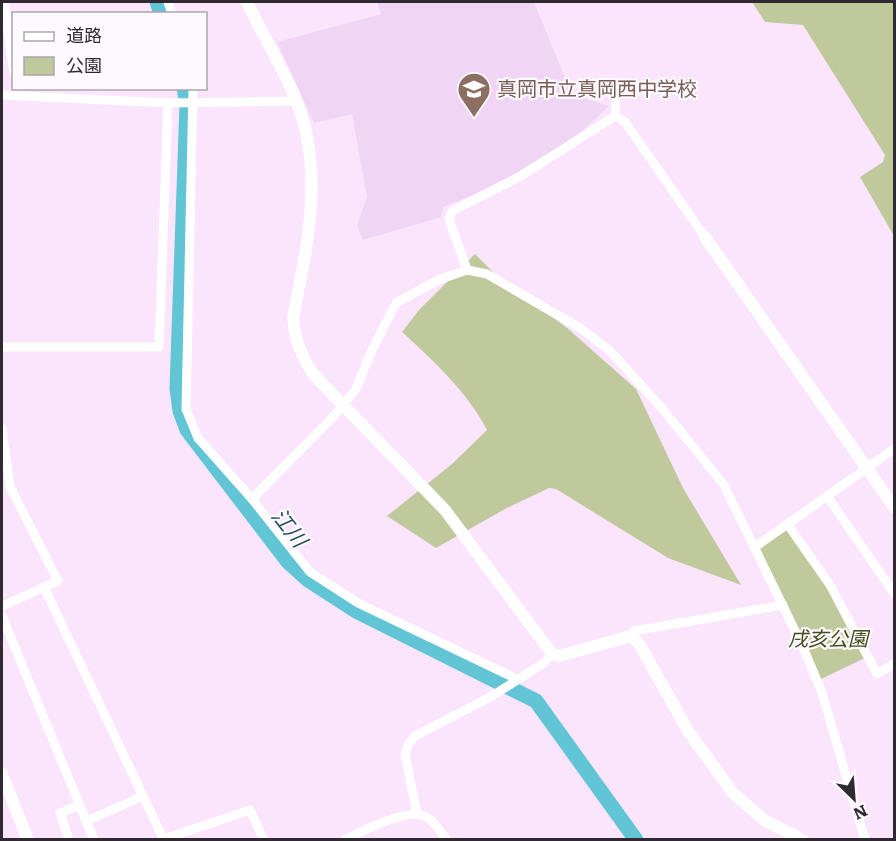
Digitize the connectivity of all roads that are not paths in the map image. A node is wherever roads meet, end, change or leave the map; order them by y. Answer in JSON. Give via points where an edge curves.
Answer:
{"nodes":[{"id":1,"x":247,"y":2,"type":"edge"},
{"id":2,"x":4,"y":9,"type":"edge"},
{"id":3,"x":12,"y":60,"type":"edge"},
{"id":4,"x":193,"y":90,"type":"edge"},
{"id":5,"x":16,"y":92,"type":"edge"},
{"id":6,"x":2,"y":95,"type":"edge"},
{"id":7,"x":297,"y":101,"type":"junction"},
{"id":8,"x":168,"y":103,"type":"junction"},
{"id":9,"x":616,"y":103,"type":"dead end"},
{"id":10,"x":194,"y":104,"type":"junction"},
{"id":11,"x":615,"y":116,"type":"junction"},
{"id":12,"x":705,"y":237,"type":"joint"},
{"id":13,"x":467,"y":270,"type":"junction"},
{"id":14,"x":2,"y":347,"type":"edge"},
{"id":15,"x":343,"y":405,"type":"junction"},
{"id":16,"x":2,"y":429,"type":"edge"},
{"id":17,"x":894,"y":449,"type":"edge"},
{"id":18,"x":867,"y":468,"type":"junction"},
{"id":19,"x":827,"y":496,"type":"junction"},
{"id":20,"x":252,"y":498,"type":"junction"},
{"id":21,"x":894,"y":507,"type":"edge"},
{"id":22,"x":788,"y":525,"type":"junction"},
{"id":23,"x":755,"y":547,"type":"junction"},
{"id":24,"x":44,"y":587,"type":"junction"},
{"id":25,"x":894,"y":593,"type":"edge"},
{"id":26,"x":783,"y":605,"type":"junction"},
{"id":27,"x":2,"y":606,"type":"edge"},
{"id":28,"x":2,"y":616,"type":"edge"},
{"id":29,"x":631,"y":636,"type":"junction"},
{"id":30,"x":552,"y":654,"type":"junction"},
{"id":31,"x":894,"y":664,"type":"edge"},
{"id":32,"x":517,"y":679,"type":"junction"},
{"id":33,"x":2,"y":774,"type":"edge"},
{"id":34,"x":143,"y":796,"type":"junction"},
{"id":35,"x":80,"y":805,"type":"junction"},
{"id":36,"x":417,"y":814,"type":"junction"},
{"id":37,"x":87,"y":821,"type":"junction"},
{"id":38,"x":164,"y":839,"type":"edge"},
{"id":39,"x":28,"y":840,"type":"edge"},
{"id":40,"x":69,"y":840,"type":"edge"},
{"id":41,"x":94,"y":840,"type":"edge"},
{"id":42,"x":264,"y":840,"type":"edge"},
{"id":43,"x":345,"y":840,"type":"edge"},
{"id":44,"x":447,"y":840,"type":"edge"},
{"id":45,"x":803,"y":840,"type":"edge"},
{"id":46,"x":865,"y":840,"type":"edge"}],
"edges":[{"from":1,"to":7,"type":"street"},
{"from":2,"to":3,"type":"street"},
{"from":4,"to":10,"type":"street"},
{"from":5,"to":6,"type":"street"},
{"from":5,"to":8,"type":"street"},
{"from":7,"to":10,"type":"street"},
{"from":7,"to":15,"type":"street","via":[[310,151],[313,195],[293,318],[295,337],[314,375]]},
{"from":8,"to":10,"type":"street"},
{"from":8,"to":14,"type":"street","via":[[159,347]]},
{"from":9,"to":11,"type":"street"},
{"from":10,"to":20,"type":"street","via":[[186,410],[198,438]]},
{"from":11,"to":12,"type":"street","via":[[625,122]]},
{"from":11,"to":13,"type":"street","via":[[522,176],[452,211],[449,219]]},
{"from":12,"to":18,"type":"street"},
{"from":13,"to":15,"type":"street","via":[[438,280],[396,303],[356,389]]},
{"from":13,"to":23,"type":"street","via":[[487,274],[580,328],[610,351],[724,485]]},
{"from":15,"to":20,"type":"street"},
{"from":15,"to":30,"type":"street","via":[[445,510]]},
{"from":16,"to":24,"type":"street","via":[[10,487],[58,581]]},
{"from":17,"to":18,"type":"street"},
{"from":18,"to":19,"type":"street"},
{"from":18,"to":21,"type":"street"},
{"from":19,"to":22,"type":"street"},
{"from":19,"to":25,"type":"street"},
{"from":20,"to":32,"type":"street","via":[[310,572],[358,603]]},
{"from":22,"to":23,"type":"street"},
{"from":22,"to":31,"type":"street","via":[[830,585],[876,674]]},
{"from":23,"to":26,"type":"street"},
{"from":24,"to":27,"type":"street"},
{"from":24,"to":34,"type":"street"},
{"from":26,"to":29,"type":"street","via":[[656,626],[634,631]]},
{"from":26,"to":46,"type":"street","via":[[820,690]]},
{"from":28,"to":35,"type":"street"},
{"from":29,"to":30,"type":"street","via":[[559,656]]},
{"from":29,"to":45,"type":"street","via":[[640,645],[688,731],[732,793],[764,820]]},
{"from":30,"to":32,"type":"street"},
{"from":32,"to":36,"type":"street","via":[[416,736],[408,745],[405,754]]},
{"from":33,"to":39,"type":"street"},
{"from":34,"to":37,"type":"street"},
{"from":34,"to":38,"type":"street"},
{"from":35,"to":37,"type":"street"},
{"from":35,"to":40,"type":"street","via":[[60,813]]},
{"from":36,"to":43,"type":"street","via":[[371,826]]},
{"from":36,"to":44,"type":"street","via":[[426,816]]},
{"from":37,"to":41,"type":"street"},
{"from":38,"to":42,"type":"street","via":[[250,810]]}]}
